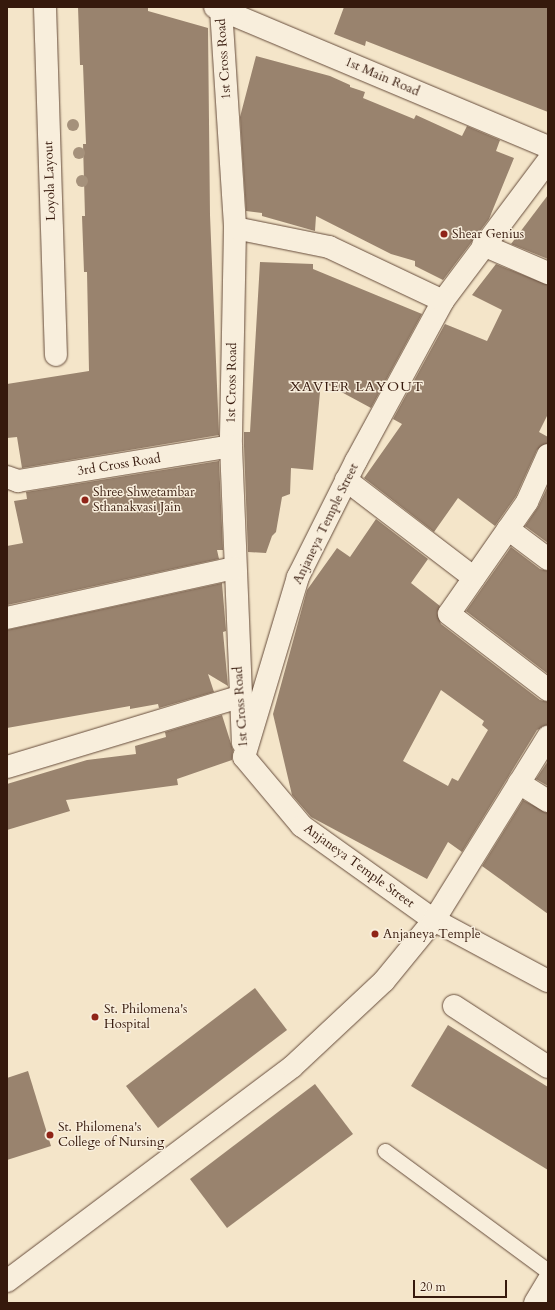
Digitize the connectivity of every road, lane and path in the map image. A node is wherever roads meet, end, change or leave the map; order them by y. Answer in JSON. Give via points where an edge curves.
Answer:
{"nodes":[{"id":1,"x":45,"y":7,"type":"edge"},
{"id":2,"x":218,"y":8,"type":"edge"},
{"id":3,"x":548,"y":146,"type":"edge"},
{"id":4,"x":548,"y":161,"type":"edge"},
{"id":5,"x":235,"y":228,"type":"junction"},
{"id":6,"x":483,"y":245,"type":"junction"},
{"id":7,"x":548,"y":273,"type":"edge"},
{"id":8,"x":442,"y":301,"type":"junction"},
{"id":9,"x":56,"y":355,"type":"dead end"},
{"id":10,"x":231,"y":446,"type":"junction"},
{"id":11,"x":548,"y":455,"type":"edge"},
{"id":12,"x":7,"y":477,"type":"edge"},
{"id":13,"x":346,"y":480,"type":"junction"},
{"id":14,"x":508,"y":529,"type":"junction"},
{"id":15,"x":548,"y":559,"type":"edge"},
{"id":16,"x":234,"y":568,"type":"junction"},
{"id":17,"x":474,"y":578,"type":"junction"},
{"id":18,"x":7,"y":618,"type":"edge"},
{"id":19,"x":548,"y":690,"type":"edge"},
{"id":20,"x":239,"y":697,"type":"junction"},
{"id":21,"x":548,"y":737,"type":"edge"},
{"id":22,"x":244,"y":757,"type":"junction"},
{"id":23,"x":7,"y":767,"type":"edge"},
{"id":24,"x":519,"y":783,"type":"junction"},
{"id":25,"x":548,"y":801,"type":"edge"},
{"id":26,"x":434,"y":920,"type":"junction"},
{"id":27,"x":548,"y":981,"type":"edge"},
{"id":28,"x":454,"y":1006,"type":"dead end"},
{"id":29,"x":548,"y":1067,"type":"edge"},
{"id":30,"x":385,"y":1151,"type":"dead end"},
{"id":31,"x":548,"y":1271,"type":"edge"},
{"id":32,"x":7,"y":1280,"type":"edge"},
{"id":33,"x":548,"y":1281,"type":"edge"},
{"id":34,"x":535,"y":1303,"type":"edge"}],
"edges":[{"from":1,"to":9,"type":"street","name":"Loyola Layout"},
{"from":2,"to":3,"type":"street","name":"1st Main Road"},
{"from":2,"to":5,"type":"street","name":"1st Cross Road"},
{"from":4,"to":6,"type":"street","name":"Anjaneya Temple Street"},
{"from":5,"to":8,"type":"street","via":[[329,247]]},
{"from":5,"to":10,"type":"street","name":"1st Cross Road"},
{"from":6,"to":7,"type":"street"},
{"from":6,"to":8,"type":"street","name":"Anjaneya Temple Street"},
{"from":8,"to":13,"type":"street","name":"Anjaneya Temple Street"},
{"from":10,"to":12,"type":"street","name":"3rd Cross Road","via":[[18,481]]},
{"from":10,"to":16,"type":"street","name":"1st Cross Road"},
{"from":11,"to":14,"type":"street","via":[[527,502]]},
{"from":13,"to":17,"type":"street"},
{"from":13,"to":22,"type":"street","name":"Anjaneya Temple Street","via":[[298,577]]},
{"from":14,"to":15,"type":"street"},
{"from":14,"to":17,"type":"street"},
{"from":16,"to":18,"type":"street"},
{"from":16,"to":20,"type":"street","name":"1st Cross Road"},
{"from":17,"to":19,"type":"street","via":[[449,614]]},
{"from":20,"to":22,"type":"street","name":"1st Cross Road"},
{"from":20,"to":23,"type":"street"},
{"from":21,"to":24,"type":"street"},
{"from":22,"to":26,"type":"street","name":"Anjaneya Temple Street","via":[[302,826]]},
{"from":24,"to":25,"type":"street"},
{"from":24,"to":26,"type":"street"},
{"from":26,"to":27,"type":"street","name":"Anjaneya Temple Street"},
{"from":26,"to":32,"type":"street","via":[[384,981],[292,1067]]},
{"from":28,"to":29,"type":"street"},
{"from":30,"to":31,"type":"lane"},
{"from":33,"to":34,"type":"street"}]}
